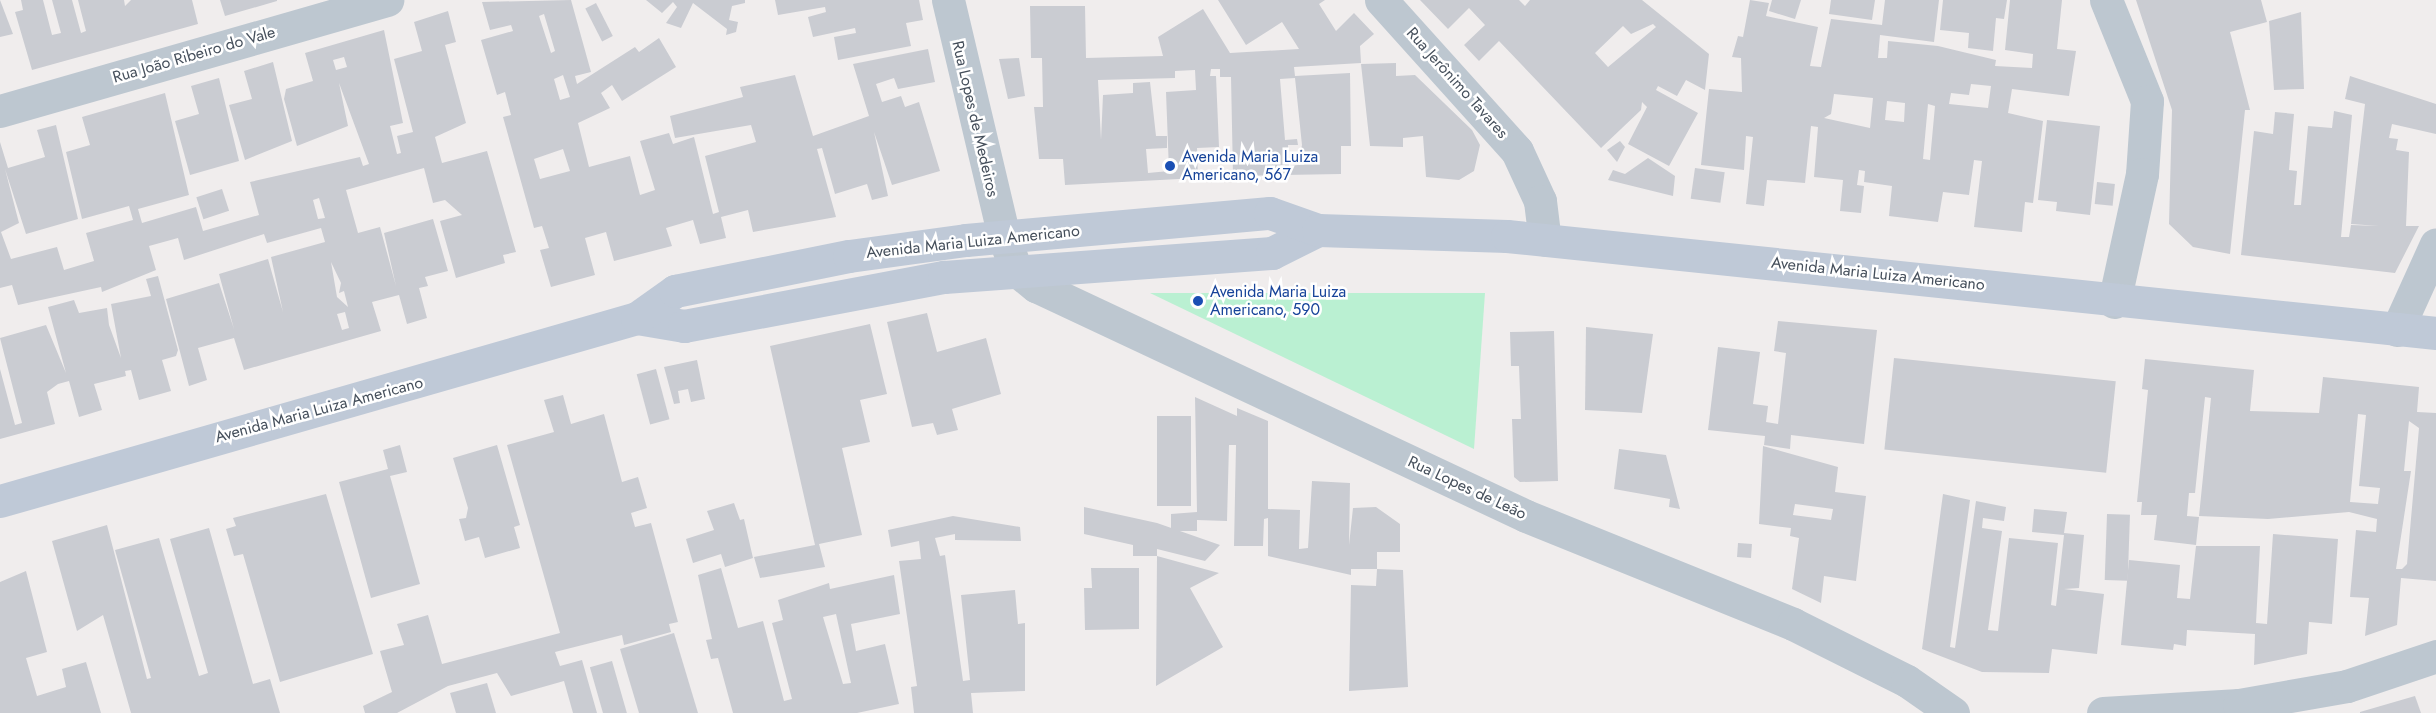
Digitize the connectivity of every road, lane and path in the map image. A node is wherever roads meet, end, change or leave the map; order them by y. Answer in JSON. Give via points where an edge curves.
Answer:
{"nodes":[{"id":1,"x":387,"y":0,"type":"edge"},
{"id":2,"x":948,"y":0,"type":"edge"},
{"id":3,"x":1381,"y":0,"type":"edge"},
{"id":4,"x":2106,"y":0,"type":"edge"},
{"id":5,"x":0,"y":111,"type":"edge"},
{"id":6,"x":1318,"y":230,"type":"junction"},
{"id":7,"x":1004,"y":237,"type":"junction"},
{"id":8,"x":1545,"y":240,"type":"junction"},
{"id":9,"x":2436,"y":244,"type":"edge"},
{"id":10,"x":1016,"y":270,"type":"junction"},
{"id":11,"x":2114,"y":302,"type":"junction"},
{"id":12,"x":637,"y":318,"type":"junction"},
{"id":13,"x":2397,"y":330,"type":"junction"},
{"id":14,"x":2436,"y":333,"type":"edge"},
{"id":15,"x":0,"y":501,"type":"edge"},
{"id":16,"x":2436,"y":656,"type":"edge"},
{"id":17,"x":1953,"y":713,"type":"edge"},
{"id":18,"x":2103,"y":713,"type":"edge"}],
"edges":[{"from":1,"to":5,"type":"street","name":"Rua João Ribeiro do Vale"},
{"from":2,"to":7,"type":"street","name":"Rua Lopes de Medeiros"},
{"from":3,"to":8,"type":"street","name":"Rua Jerônimo Tavares","via":[[1517,151],[1540,201]]},
{"from":4,"to":11,"type":"street","via":[[2147,101],[2142,174]]},
{"from":6,"to":7,"type":"main road","name":"Avenida Maria Luiza Americano","via":[[1270,213]]},
{"from":6,"to":8,"type":"main road","name":"Avenida Maria Luiza Americano"},
{"from":6,"to":10,"type":"main road","name":"Avenida Maria Luiza Americano","via":[[1272,253]]},
{"from":7,"to":10,"type":"street"},
{"from":7,"to":12,"type":"main road","name":"Avenida Maria Luiza Americano","via":[[849,256],[675,291]]},
{"from":8,"to":11,"type":"main road","name":"Avenida Maria Luiza Americano"},
{"from":9,"to":13,"type":"street"},
{"from":10,"to":12,"type":"main road","name":"Avenida Maria Luiza Americano","via":[[944,277],[684,326]]},
{"from":10,"to":17,"type":"street","name":"Rua Lopes de Leão","via":[[1063,301],[1526,516],[1855,653]]},
{"from":11,"to":13,"type":"main road","name":"Avenida Maria Luiza Americano"},
{"from":12,"to":15,"type":"main road","name":"Avenida Maria Luiza Americano"},
{"from":13,"to":14,"type":"main road","name":"Avenida Maria Luiza Americano"},
{"from":16,"to":18,"type":"street","via":[[2348,686],[2239,705]]}]}
